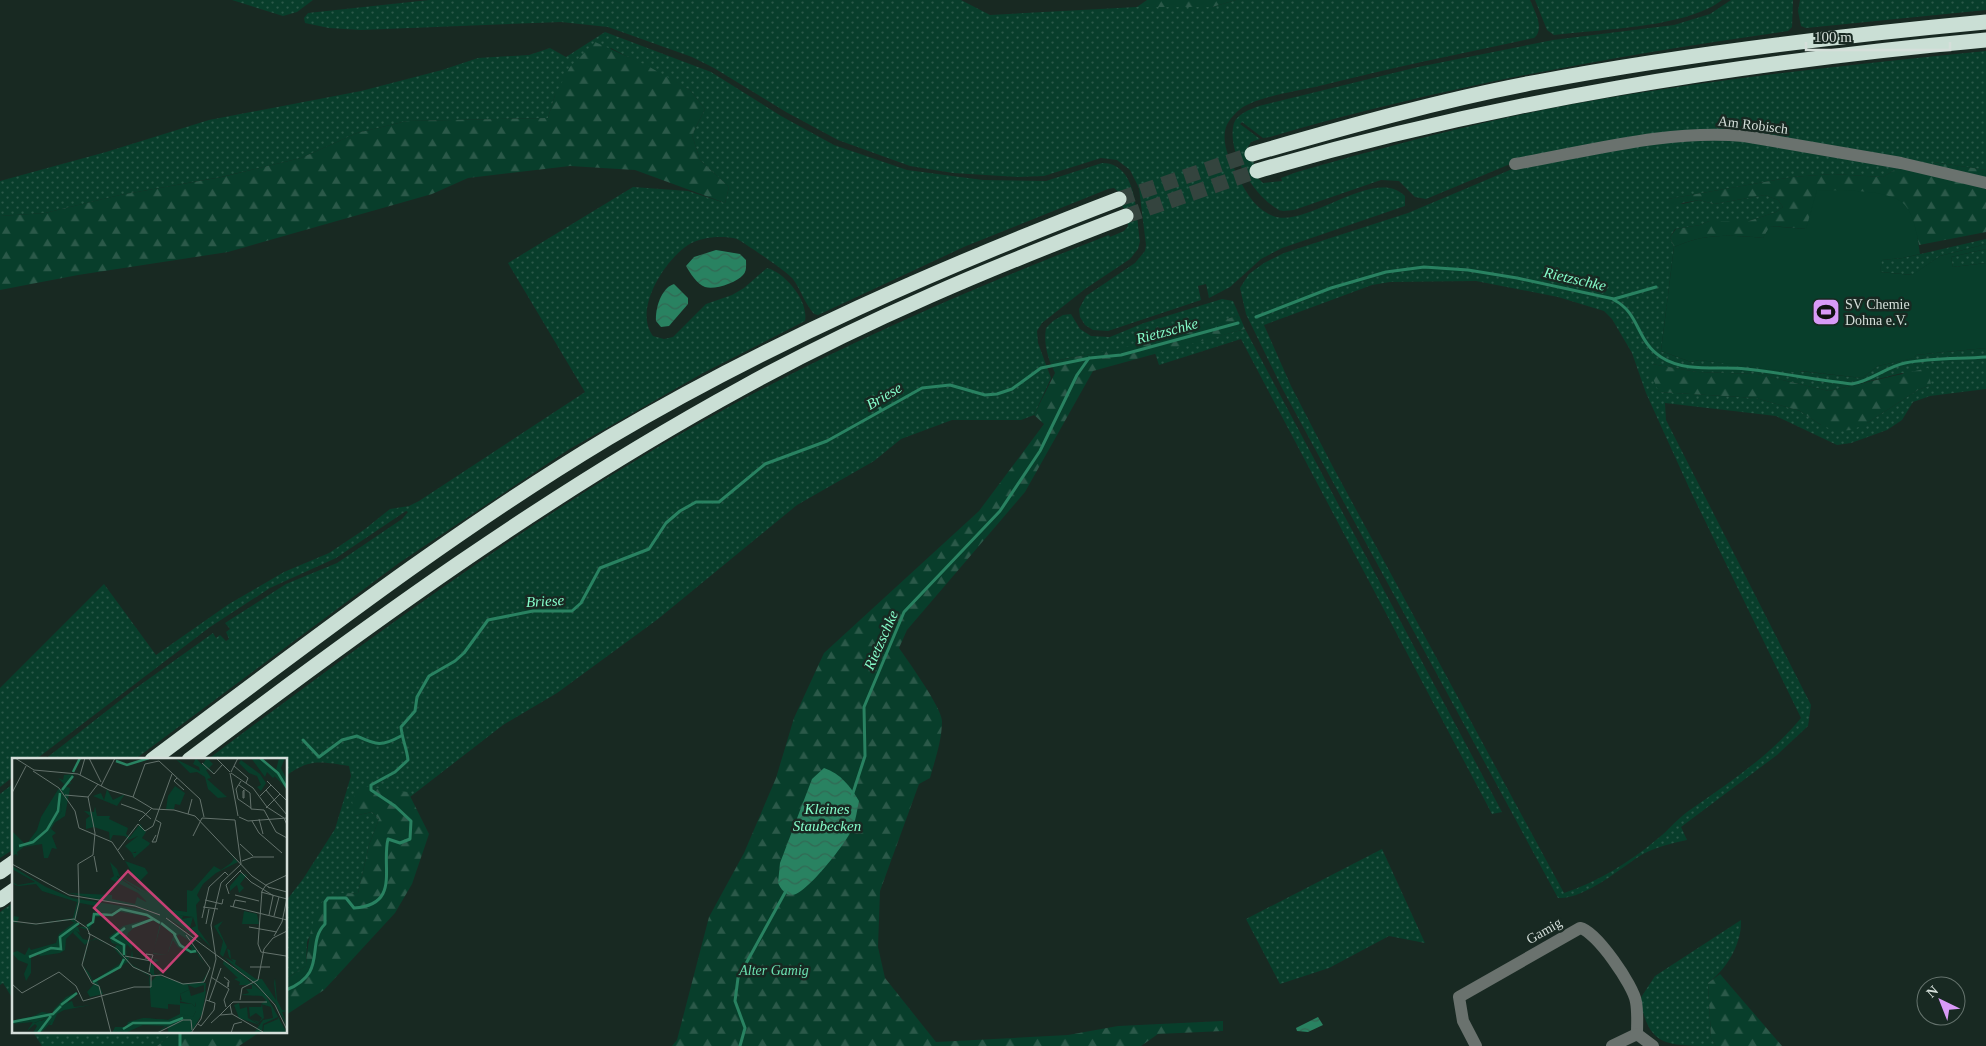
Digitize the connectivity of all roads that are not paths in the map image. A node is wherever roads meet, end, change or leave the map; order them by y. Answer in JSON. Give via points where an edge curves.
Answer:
{"nodes":[{"id":1,"x":1986,"y":22,"type":"edge"},
{"id":2,"x":1986,"y":40,"type":"edge"},
{"id":3,"x":1252,"y":154,"type":"tunnel mouth"},
{"id":4,"x":1515,"y":164,"type":"dead end"},
{"id":5,"x":1257,"y":172,"type":"tunnel mouth"},
{"id":6,"x":1986,"y":183,"type":"edge"},
{"id":7,"x":1119,"y":199,"type":"tunnel mouth"},
{"id":8,"x":1126,"y":216,"type":"tunnel mouth"},
{"id":9,"x":155,"y":758,"type":"edge"},
{"id":10,"x":192,"y":758,"type":"edge"},
{"id":11,"x":12,"y":863,"type":"edge"},
{"id":12,"x":0,"y":872,"type":"edge"},
{"id":13,"x":12,"y":891,"type":"edge"},
{"id":14,"x":0,"y":900,"type":"edge"},
{"id":15,"x":1637,"y":1034,"type":"junction"},
{"id":16,"x":1476,"y":1046,"type":"edge"},
{"id":17,"x":1612,"y":1046,"type":"edge"},
{"id":18,"x":1653,"y":1046,"type":"edge"}],
"edges":[{"from":1,"to":3,"type":"highway","via":[[1797,42],[1544,80],[1353,125]]},
{"from":2,"to":5,"type":"highway","via":[[1808,58],[1540,101],[1361,142]]},
{"from":4,"to":6,"type":"street","name":"Am Robisch","via":[[1644,142],[1720,134],[1901,163]]},
{"from":7,"to":9,"type":"highway","via":[[979,254],[823,325],[687,393],[486,516],[405,572]]},
{"from":8,"to":10,"type":"highway","via":[[987,270],[906,306],[822,346],[695,414],[500,534],[355,636]]},
{"from":11,"to":12,"type":"highway"},
{"from":13,"to":14,"type":"highway"},
{"from":15,"to":16,"type":"street","name":"Gamig","via":[[1636,1002],[1632,991],[1597,941],[1580,928],[1459,997],[1463,1021]]},
{"from":15,"to":17,"type":"street"},
{"from":15,"to":18,"type":"street"}]}
